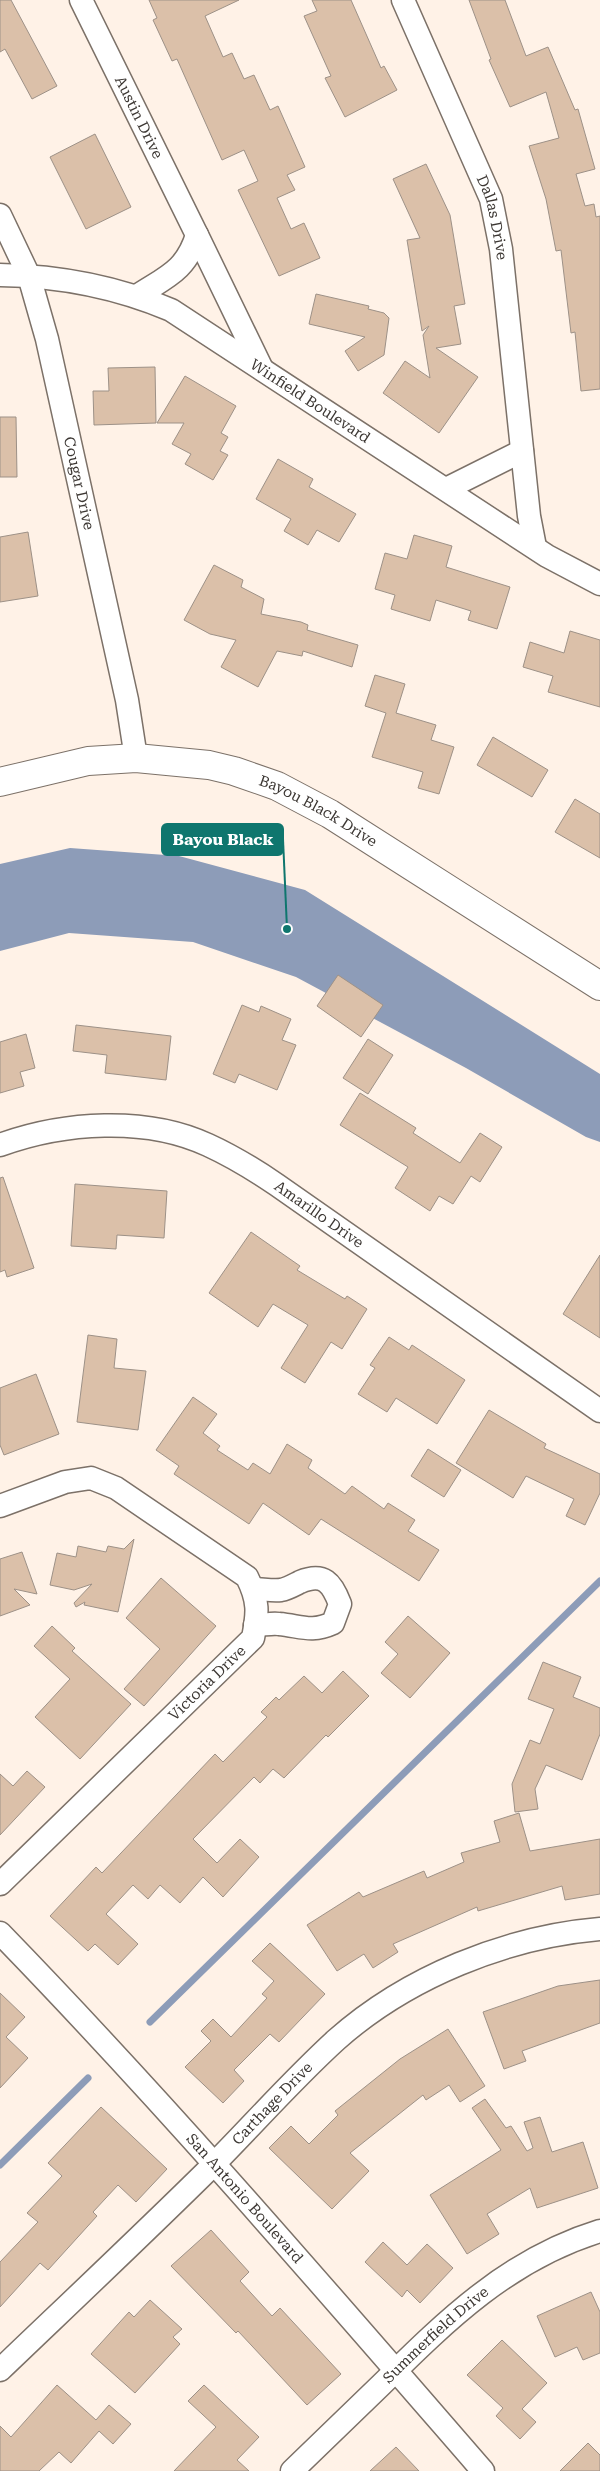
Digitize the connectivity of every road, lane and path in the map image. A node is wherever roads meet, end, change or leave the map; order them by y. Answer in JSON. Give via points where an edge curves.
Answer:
{"nodes":[{"id":1,"x":82,"y":0,"type":"edge"},
{"id":2,"x":403,"y":0,"type":"edge"},
{"id":3,"x":0,"y":216,"type":"edge"},
{"id":4,"x":197,"y":235,"type":"junction"},
{"id":5,"x":0,"y":275,"type":"edge"},
{"id":6,"x":29,"y":276,"type":"junction"},
{"id":7,"x":137,"y":296,"type":"junction"},
{"id":8,"x":262,"y":370,"type":"junction"},
{"id":9,"x":522,"y":451,"type":"junction"},
{"id":10,"x":446,"y":489,"type":"junction"},
{"id":11,"x":535,"y":548,"type":"junction"},
{"id":12,"x":600,"y":584,"type":"edge"},
{"id":13,"x":136,"y":758,"type":"junction"},
{"id":14,"x":0,"y":782,"type":"edge"},
{"id":15,"x":600,"y":986,"type":"edge"},
{"id":16,"x":0,"y":1145,"type":"edge"},
{"id":17,"x":600,"y":1411,"type":"edge"},
{"id":18,"x":0,"y":1506,"type":"edge"},
{"id":19,"x":253,"y":1589,"type":"junction"},
{"id":20,"x":256,"y":1625,"type":"junction"},
{"id":21,"x":0,"y":1884,"type":"edge"},
{"id":22,"x":600,"y":1929,"type":"edge"},
{"id":23,"x":0,"y":1933,"type":"edge"},
{"id":24,"x":214,"y":2164,"type":"junction"},
{"id":25,"x":600,"y":2231,"type":"edge"},
{"id":26,"x":0,"y":2370,"type":"edge"},
{"id":27,"x":395,"y":2370,"type":"junction"},
{"id":28,"x":292,"y":2471,"type":"edge"},
{"id":29,"x":483,"y":2471,"type":"edge"}],
"edges":[{"from":1,"to":4,"type":"street","name":"Austin Drive"},
{"from":2,"to":9,"type":"street","name":"Dallas Drive","via":[[490,199],[501,249]]},
{"from":3,"to":6,"type":"street","name":"Cougar Drive"},
{"from":4,"to":7,"type":"street","via":[[192,251],[180,268]]},
{"from":4,"to":8,"type":"street","name":"Austin Drive"},
{"from":5,"to":6,"type":"street","name":"Winfield Boulevard"},
{"from":6,"to":7,"type":"street","name":"Winfield Boulevard","via":[[93,285]]},
{"from":6,"to":13,"type":"street","name":"Cougar Drive","via":[[47,339],[128,700]]},
{"from":7,"to":8,"type":"street","name":"Winfield Boulevard","via":[[171,310]]},
{"from":8,"to":10,"type":"street","name":"Winfield Boulevard"},
{"from":9,"to":10,"type":"street"},
{"from":9,"to":11,"type":"street","name":"Dallas Drive"},
{"from":10,"to":11,"type":"street","name":"Winfield Boulevard"},
{"from":11,"to":12,"type":"street","name":"Winfield Boulevard"},
{"from":13,"to":14,"type":"main road","name":"Bayou Black Drive","via":[[88,761]]},
{"from":13,"to":15,"type":"main road","name":"Bayou Black Drive","via":[[209,764],[277,786],[330,814]]},
{"from":16,"to":17,"type":"street","name":"Amarillo Drive","via":[[80,1125],[135,1127],[168,1132],[206,1144],[246,1164],[277,1185]]},
{"from":18,"to":19,"type":"street","name":"Victoria Drive","via":[[65,1482],[92,1478],[116,1488],[247,1577]]},
{"from":19,"to":20,"type":"street","name":"Victoria Drive","via":[[258,1611]]},
{"from":19,"to":20,"type":"street","via":[[282,1590],[319,1578],[334,1588],[340,1604],[333,1623],[321,1629]]},
{"from":20,"to":21,"type":"street","name":"Victoria Drive","via":[[253,1638]]},
{"from":22,"to":24,"type":"street","name":"Carthage Drive","via":[[576,1931],[495,1950],[422,1982],[371,2013],[336,2040]]},
{"from":23,"to":24,"type":"street","name":"San Antonio Boulevard"},
{"from":24,"to":26,"type":"street","name":"Carthage Drive"},
{"from":24,"to":27,"type":"street","name":"San Antonio Boulevard"},
{"from":25,"to":27,"type":"street","name":"Summerfield Drive","via":[[575,2238],[527,2261],[486,2288]]},
{"from":27,"to":28,"type":"street","name":"Summerfield Drive"},
{"from":27,"to":29,"type":"street","name":"San Antonio Boulevard"}]}
